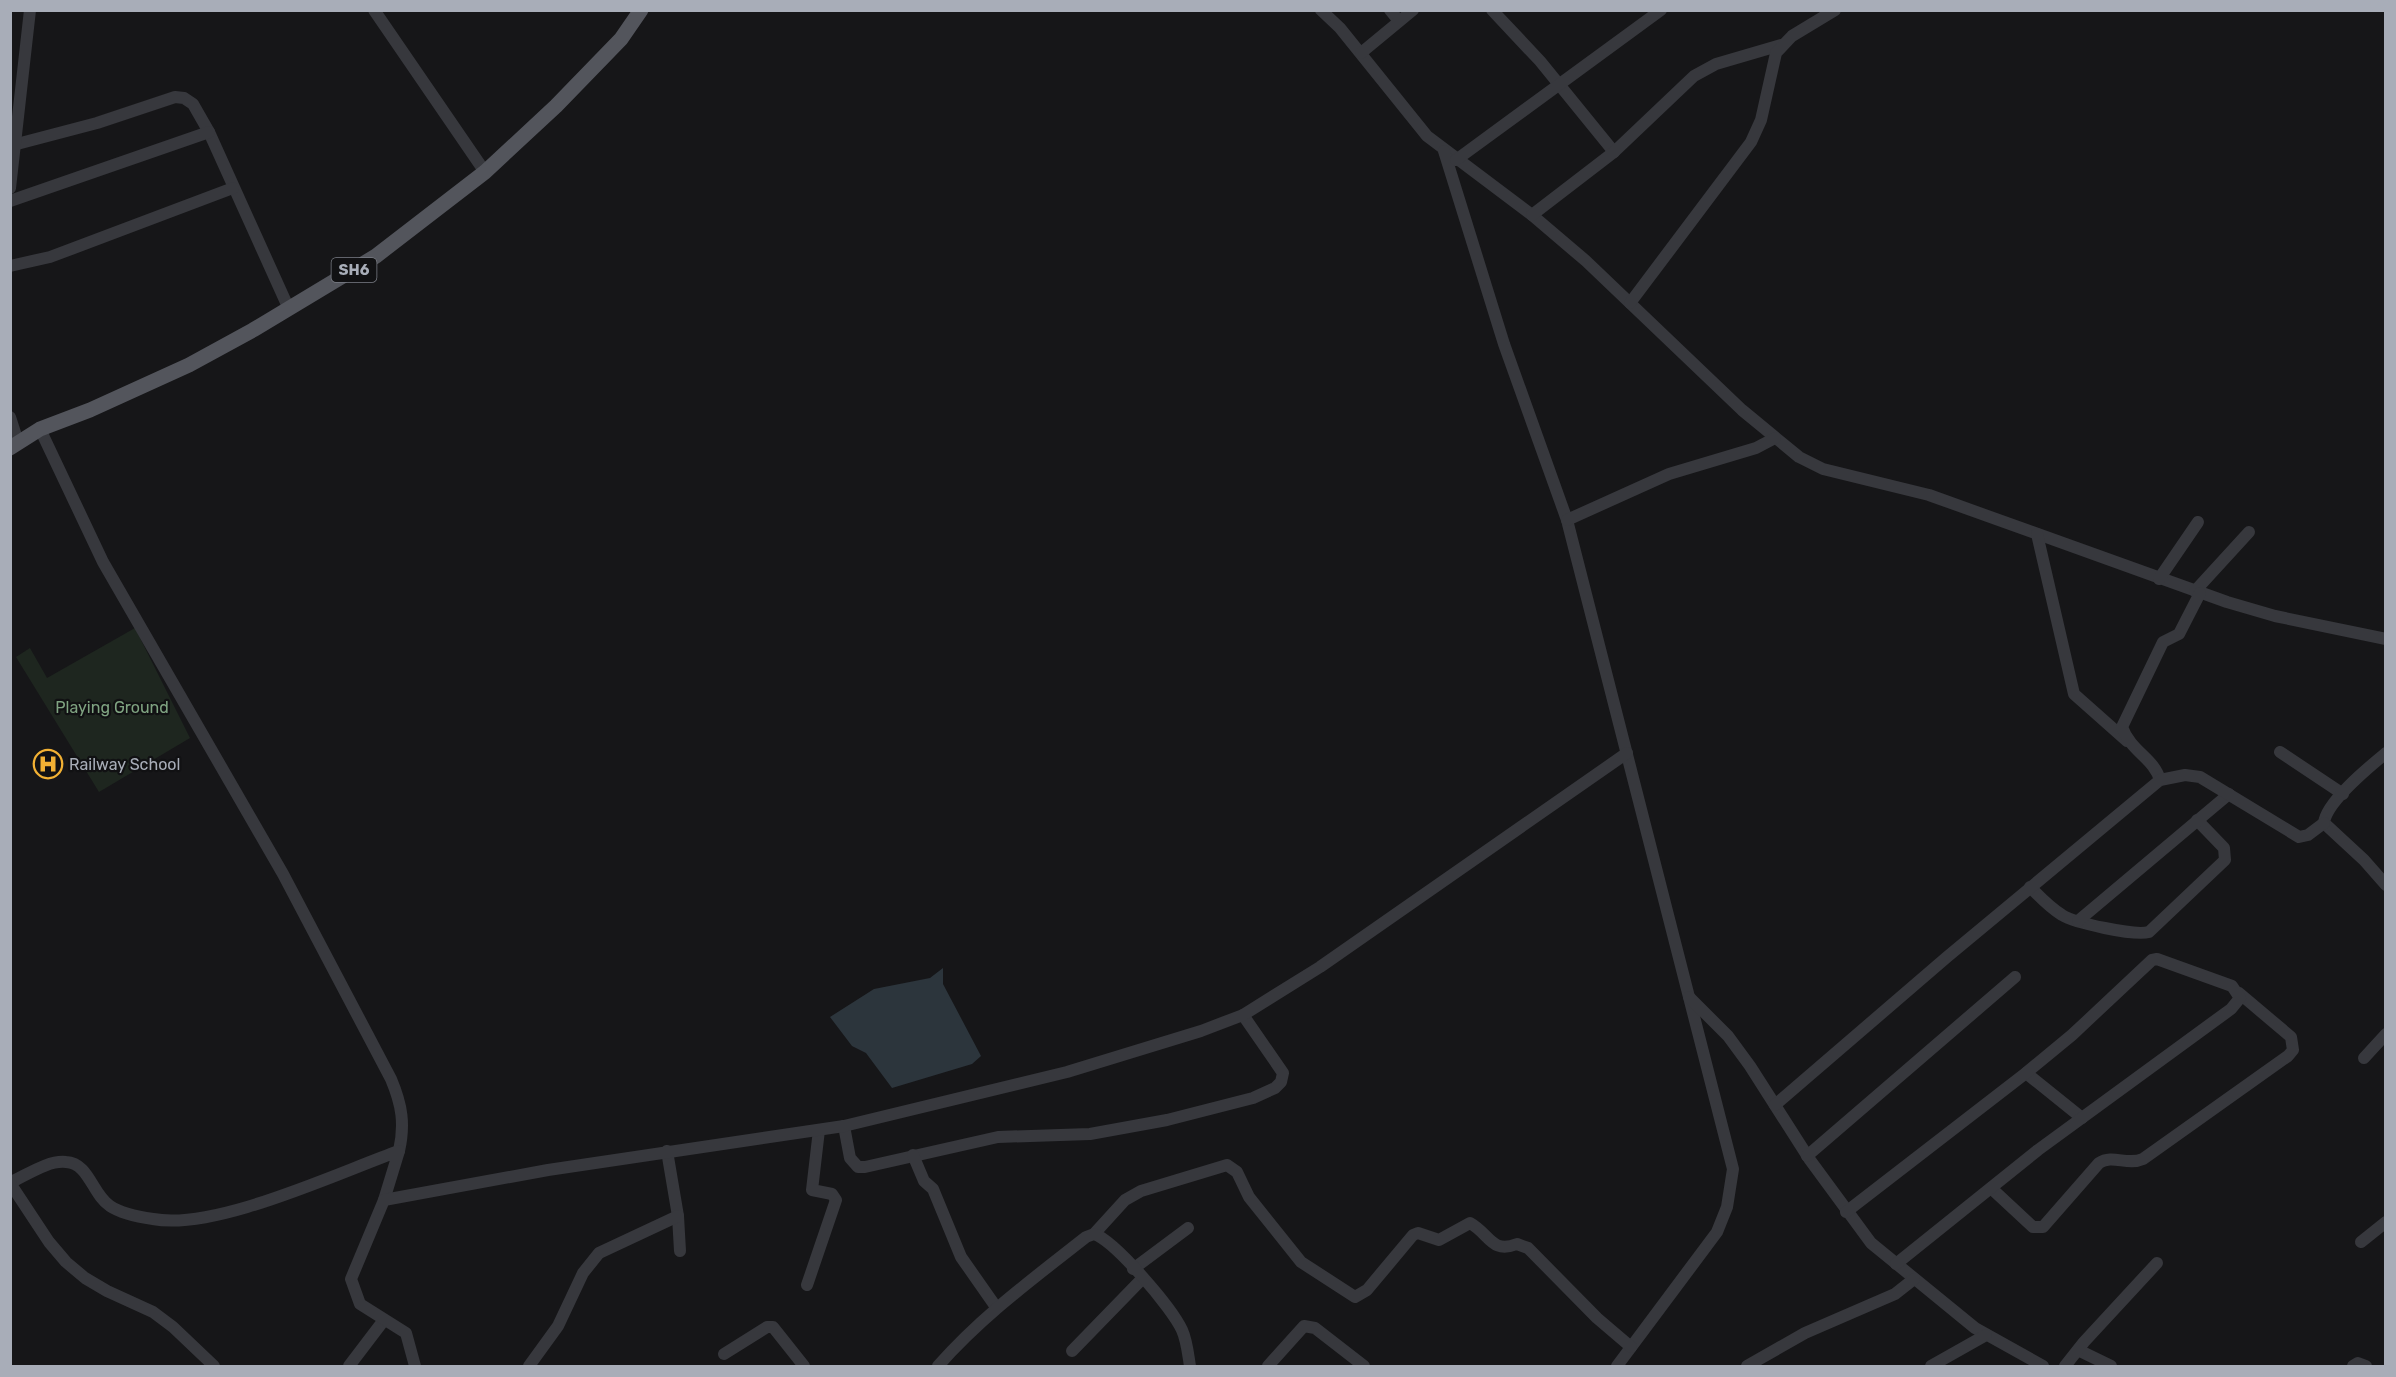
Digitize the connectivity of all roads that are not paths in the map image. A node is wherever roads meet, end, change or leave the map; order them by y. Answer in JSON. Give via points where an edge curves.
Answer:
{"nodes":[{"id":1,"x":30,"y":10,"type":"edge"},
{"id":2,"x":374,"y":10,"type":"edge"},
{"id":3,"x":641,"y":10,"type":"edge"},
{"id":4,"x":1321,"y":10,"type":"edge"},
{"id":5,"x":1390,"y":10,"type":"edge"},
{"id":6,"x":1413,"y":10,"type":"edge"},
{"id":7,"x":1492,"y":10,"type":"edge"},
{"id":8,"x":1661,"y":10,"type":"edge"},
{"id":9,"x":1808,"y":10,"type":"edge"},
{"id":10,"x":1835,"y":10,"type":"edge"},
{"id":11,"x":1399,"y":21,"type":"junction"},
{"id":12,"x":1816,"y":22,"type":"junction"},
{"id":13,"x":1782,"y":45,"type":"junction"},
{"id":14,"x":1362,"y":53,"type":"junction"},
{"id":15,"x":1558,"y":83,"type":"junction"},
{"id":16,"x":209,"y":132,"type":"junction"},
{"id":17,"x":17,"y":144,"type":"junction"},
{"id":18,"x":1444,"y":151,"type":"junction"},
{"id":19,"x":1614,"y":152,"type":"junction"},
{"id":20,"x":1456,"y":160,"type":"junction"},
{"id":21,"x":485,"y":172,"type":"junction"},
{"id":22,"x":10,"y":188,"type":"edge"},
{"id":23,"x":233,"y":188,"type":"junction"},
{"id":24,"x":10,"y":201,"type":"edge"},
{"id":25,"x":1532,"y":215,"type":"junction"},
{"id":26,"x":10,"y":266,"type":"edge"},
{"id":27,"x":1630,"y":303,"type":"junction"},
{"id":28,"x":289,"y":309,"type":"junction"},
{"id":29,"x":10,"y":417,"type":"edge"},
{"id":30,"x":40,"y":429,"type":"junction"},
{"id":31,"x":14,"y":438,"type":"edge"},
{"id":32,"x":1775,"y":438,"type":"junction"},
{"id":33,"x":1567,"y":520,"type":"junction"},
{"id":34,"x":2198,"y":522,"type":"dead end"},
{"id":35,"x":2249,"y":532,"type":"dead end"},
{"id":36,"x":2037,"y":534,"type":"junction"},
{"id":37,"x":2158,"y":579,"type":"junction"},
{"id":38,"x":2197,"y":592,"type":"junction"},
{"id":39,"x":2385,"y":639,"type":"edge"},
{"id":40,"x":2127,"y":741,"type":"junction"},
{"id":41,"x":2280,"y":752,"type":"dead end"},
{"id":42,"x":1627,"y":753,"type":"junction"},
{"id":43,"x":2385,"y":753,"type":"edge"},
{"id":44,"x":2160,"y":780,"type":"junction"},
{"id":45,"x":2229,"y":794,"type":"junction"},
{"id":46,"x":2343,"y":794,"type":"junction"},
{"id":47,"x":2197,"y":820,"type":"junction"},
{"id":48,"x":2324,"y":823,"type":"junction"},
{"id":49,"x":2385,"y":885,"type":"edge"},
{"id":50,"x":2030,"y":887,"type":"junction"},
{"id":51,"x":2078,"y":921,"type":"junction"},
{"id":52,"x":2015,"y":978,"type":"dead end"},
{"id":53,"x":2239,"y":993,"type":"junction"},
{"id":54,"x":1689,"y":997,"type":"junction"},
{"id":55,"x":1243,"y":1015,"type":"junction"},
{"id":56,"x":2385,"y":1034,"type":"edge"},
{"id":57,"x":2364,"y":1058,"type":"dead end"},
{"id":58,"x":2026,"y":1073,"type":"junction"},
{"id":59,"x":1775,"y":1105,"type":"junction"},
{"id":60,"x":2082,"y":1118,"type":"junction"},
{"id":61,"x":844,"y":1126,"type":"junction"},
{"id":62,"x":819,"y":1130,"type":"junction"},
{"id":63,"x":399,"y":1151,"type":"junction"},
{"id":64,"x":668,"y":1151,"type":"junction"},
{"id":65,"x":913,"y":1155,"type":"junction"},
{"id":66,"x":1808,"y":1156,"type":"junction"},
{"id":67,"x":11,"y":1183,"type":"edge"},
{"id":68,"x":1991,"y":1188,"type":"junction"},
{"id":69,"x":384,"y":1200,"type":"junction"},
{"id":70,"x":1846,"y":1212,"type":"junction"},
{"id":71,"x":678,"y":1216,"type":"junction"},
{"id":72,"x":2385,"y":1222,"type":"edge"},
{"id":73,"x":1188,"y":1228,"type":"dead end"},
{"id":74,"x":1094,"y":1234,"type":"junction"},
{"id":75,"x":2361,"y":1242,"type":"dead end"},
{"id":76,"x":680,"y":1251,"type":"dead end"},
{"id":77,"x":2157,"y":1263,"type":"dead end"},
{"id":78,"x":1896,"y":1264,"type":"junction"},
{"id":79,"x":1133,"y":1269,"type":"junction"},
{"id":80,"x":1142,"y":1279,"type":"junction"},
{"id":81,"x":1914,"y":1279,"type":"junction"},
{"id":82,"x":807,"y":1285,"type":"dead end"},
{"id":83,"x":996,"y":1307,"type":"junction"},
{"id":84,"x":384,"y":1320,"type":"junction"},
{"id":85,"x":1986,"y":1335,"type":"junction"},
{"id":86,"x":1631,"y":1347,"type":"junction"},
{"id":87,"x":2078,"y":1350,"type":"junction"},
{"id":88,"x":1072,"y":1351,"type":"dead end"},
{"id":89,"x":724,"y":1354,"type":"dead end"},
{"id":90,"x":214,"y":1366,"type":"edge"},
{"id":91,"x":349,"y":1366,"type":"edge"},
{"id":92,"x":415,"y":1366,"type":"edge"},
{"id":93,"x":529,"y":1366,"type":"edge"},
{"id":94,"x":804,"y":1366,"type":"edge"},
{"id":95,"x":938,"y":1366,"type":"edge"},
{"id":96,"x":1190,"y":1366,"type":"edge"},
{"id":97,"x":1268,"y":1366,"type":"edge"},
{"id":98,"x":1364,"y":1366,"type":"edge"},
{"id":99,"x":1617,"y":1366,"type":"edge"},
{"id":100,"x":1747,"y":1366,"type":"edge"},
{"id":101,"x":1931,"y":1366,"type":"edge"},
{"id":102,"x":2043,"y":1366,"type":"edge"},
{"id":103,"x":2065,"y":1366,"type":"edge"},
{"id":104,"x":2111,"y":1366,"type":"edge"},
{"id":105,"x":2353,"y":1366,"type":"edge"},
{"id":106,"x":2367,"y":1366,"type":"edge"}],
"edges":[{"from":1,"to":17,"type":"street"},
{"from":2,"to":21,"type":"street"},
{"from":3,"to":21,"type":"main road","number":"SH6","via":[[594,70]]},
{"from":4,"to":14,"type":"street"},
{"from":5,"to":11,"type":"street"},
{"from":6,"to":11,"type":"street"},
{"from":7,"to":15,"type":"street"},
{"from":8,"to":15,"type":"street"},
{"from":9,"to":12,"type":"street"},
{"from":10,"to":12,"type":"street"},
{"from":11,"to":14,"type":"street"},
{"from":12,"to":13,"type":"street"},
{"from":13,"to":19,"type":"street","via":[[1716,64],[1694,76]]},
{"from":13,"to":27,"type":"street","via":[[1771,66],[1761,120],[1751,142]]},
{"from":14,"to":18,"type":"street","via":[[1405,110]]},
{"from":15,"to":19,"type":"street"},
{"from":15,"to":20,"type":"street"},
{"from":16,"to":17,"type":"street","via":[[193,105],[175,97]]},
{"from":16,"to":23,"type":"street"},
{"from":16,"to":24,"type":"street"},
{"from":17,"to":22,"type":"street"},
{"from":18,"to":20,"type":"street"},
{"from":18,"to":33,"type":"street","via":[[1504,344]]},
{"from":19,"to":25,"type":"street"},
{"from":20,"to":25,"type":"street"},
{"from":21,"to":28,"type":"main road","number":"SH6","via":[[376,256]]},
{"from":23,"to":26,"type":"street","via":[[50,257]]},
{"from":23,"to":28,"type":"street"},
{"from":25,"to":27,"type":"street"},
{"from":27,"to":32,"type":"street"},
{"from":28,"to":30,"type":"main road","number":"SH6","via":[[189,365]]},
{"from":29,"to":31,"type":"street"},
{"from":30,"to":31,"type":"main road","number":"SH6"},
{"from":30,"to":63,"type":"street","via":[[103,562],[284,874],[391,1079],[401,1104],[404,1129]]},
{"from":32,"to":33,"type":"street","via":[[1756,448],[1661,477]]},
{"from":32,"to":36,"type":"street","via":[[1799,458],[1823,469],[1929,495]]},
{"from":33,"to":42,"type":"street"},
{"from":34,"to":37,"type":"street"},
{"from":35,"to":38,"type":"street"},
{"from":36,"to":37,"type":"street"},
{"from":36,"to":40,"type":"street","via":[[2074,694]]},
{"from":37,"to":38,"type":"street"},
{"from":38,"to":39,"type":"street","via":[[2275,616]]},
{"from":38,"to":40,"type":"street","via":[[2179,634],[2163,642],[2127,714],[2122,727]]},
{"from":40,"to":44,"type":"street","via":[[2157,770]]},
{"from":41,"to":46,"type":"street"},
{"from":42,"to":54,"type":"street"},
{"from":42,"to":55,"type":"street","via":[[1320,967]]},
{"from":43,"to":46,"type":"street"},
{"from":44,"to":45,"type":"street","via":[[2185,775],[2200,777]]},
{"from":44,"to":50,"type":"street"},
{"from":45,"to":47,"type":"street"},
{"from":45,"to":48,"type":"street","via":[[2299,837]]},
{"from":46,"to":48,"type":"street"},
{"from":47,"to":51,"type":"street"},
{"from":47,"to":51,"type":"street","via":[[2224,848],[2225,860],[2156,926],[2144,934]]},
{"from":48,"to":49,"type":"street","via":[[2357,852]]},
{"from":50,"to":51,"type":"street","via":[[2056,912]]},
{"from":50,"to":59,"type":"street"},
{"from":52,"to":66,"type":"street"},
{"from":53,"to":58,"type":"street","via":[[2232,986],[2152,960]]},
{"from":53,"to":60,"type":"street","via":[[2240,998],[2231,1009]]},
{"from":53,"to":68,"type":"street","via":[[2291,1037],[2293,1050],[2288,1056],[2143,1159],[2128,1162],[2111,1158],[2098,1163],[2043,1227],[2033,1227]]},
{"from":54,"to":59,"type":"street","via":[[1728,1036]]},
{"from":54,"to":86,"type":"street","via":[[1733,1169],[1727,1207],[1717,1232]]},
{"from":55,"to":61,"type":"street","via":[[1099,1063]]},
{"from":55,"to":65,"type":"street","via":[[1283,1073],[1275,1088],[1253,1098],[1124,1129],[998,1137]]},
{"from":56,"to":57,"type":"street"},
{"from":58,"to":60,"type":"street"},
{"from":58,"to":70,"type":"street"},
{"from":59,"to":66,"type":"street"},
{"from":60,"to":68,"type":"street"},
{"from":61,"to":62,"type":"street"},
{"from":61,"to":65,"type":"street","via":[[850,1158],[858,1167]]},
{"from":62,"to":64,"type":"street"},
{"from":62,"to":82,"type":"street","via":[[812,1190],[832,1194],[836,1200]]},
{"from":63,"to":67,"type":"street","via":[[268,1199],[189,1219],[156,1220],[110,1206],[100,1198],[84,1171],[65,1161]]},
{"from":63,"to":69,"type":"street"},
{"from":64,"to":69,"type":"street"},
{"from":64,"to":71,"type":"street"},
{"from":65,"to":83,"type":"street","via":[[924,1181],[933,1189],[961,1257]]},
{"from":66,"to":70,"type":"street"},
{"from":67,"to":90,"type":"street","via":[[66,1262],[107,1291],[153,1312]]},
{"from":68,"to":78,"type":"street"},
{"from":69,"to":84,"type":"street","via":[[351,1279],[360,1304]]},
{"from":70,"to":78,"type":"street","via":[[1865,1238]]},
{"from":71,"to":76,"type":"street"},
{"from":71,"to":93,"type":"street","via":[[599,1253],[583,1273],[558,1326]]},
{"from":72,"to":75,"type":"street"},
{"from":73,"to":79,"type":"street"},
{"from":74,"to":79,"type":"street","via":[[1112,1244]]},
{"from":74,"to":83,"type":"street"},
{"from":74,"to":86,"type":"street","via":[[1125,1200],[1141,1191],[1227,1165],[1237,1173],[1249,1197],[1300,1262],[1355,1297],[1367,1290],[1413,1235],[1419,1233],[1439,1240],[1470,1223],[1498,1247],[1517,1244],[1528,1248]]},
{"from":77,"to":87,"type":"street"},
{"from":78,"to":81,"type":"street"},
{"from":79,"to":80,"type":"street"},
{"from":80,"to":88,"type":"street"},
{"from":80,"to":96,"type":"street","via":[[1181,1329]]},
{"from":81,"to":85,"type":"street"},
{"from":81,"to":100,"type":"street","via":[[1894,1294],[1805,1333]]},
{"from":83,"to":95,"type":"street"},
{"from":84,"to":91,"type":"street"},
{"from":84,"to":92,"type":"street","via":[[406,1333]]},
{"from":85,"to":101,"type":"street"},
{"from":85,"to":102,"type":"street"},
{"from":86,"to":99,"type":"street"},
{"from":87,"to":103,"type":"street"},
{"from":87,"to":104,"type":"street"},
{"from":89,"to":94,"type":"street","via":[[773,1327]]},
{"from":97,"to":98,"type":"street","via":[[1304,1326],[1315,1328]]},
{"from":105,"to":106,"type":"street"}]}
